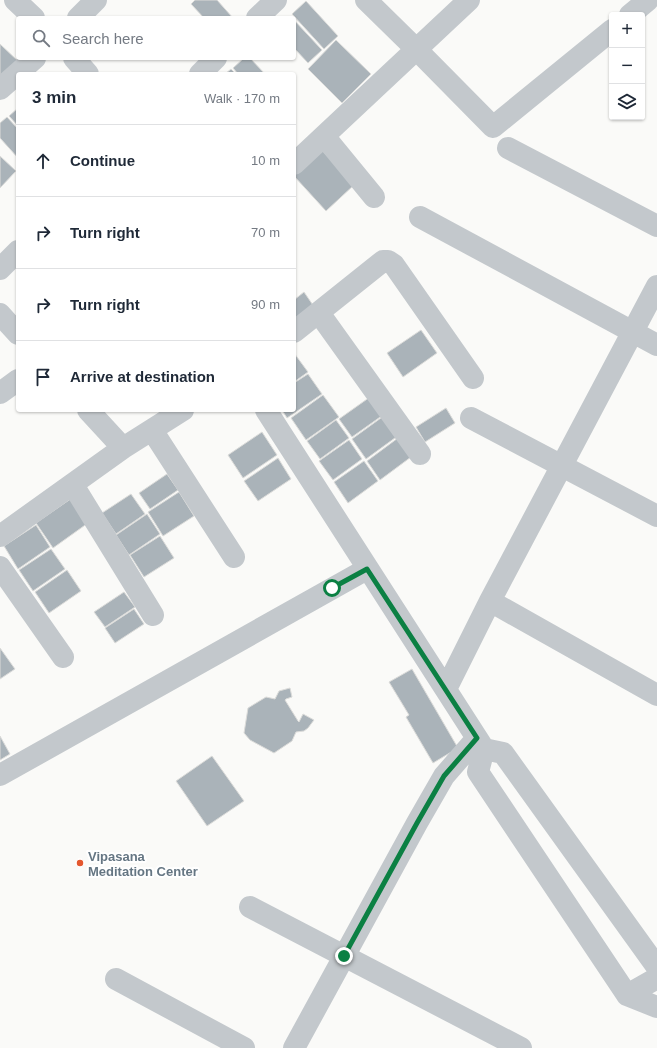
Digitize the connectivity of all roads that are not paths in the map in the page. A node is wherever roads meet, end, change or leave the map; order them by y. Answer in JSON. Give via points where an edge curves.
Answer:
{"nodes":[{"id":1,"x":15,"y":0,"type":"edge"},
{"id":2,"x":96,"y":0,"type":"edge"},
{"id":3,"x":276,"y":0,"type":"edge"},
{"id":4,"x":366,"y":0,"type":"edge"},
{"id":5,"x":469,"y":0,"type":"edge"},
{"id":6,"x":648,"y":0,"type":"edge"},
{"id":7,"x":634,"y":12,"type":"edge"},
{"id":8,"x":32,"y":16,"type":"edge"},
{"id":9,"x":80,"y":16,"type":"edge"},
{"id":10,"x":259,"y":16,"type":"edge"},
{"id":11,"x":609,"y":32,"type":"edge"},
{"id":12,"x":416,"y":49,"type":"junction"},
{"id":13,"x":33,"y":60,"type":"edge"},
{"id":14,"x":76,"y":60,"type":"edge"},
{"id":15,"x":214,"y":60,"type":"edge"},
{"id":16,"x":19,"y":72,"type":"edge"},
{"id":17,"x":86,"y":72,"type":"edge"},
{"id":18,"x":202,"y":72,"type":"edge"},
{"id":19,"x":16,"y":75,"type":"edge"},
{"id":20,"x":0,"y":89,"type":"edge"},
{"id":21,"x":324,"y":136,"type":"junction"},
{"id":22,"x":508,"y":148,"type":"dead end"},
{"id":23,"x":296,"y":162,"type":"edge"},
{"id":24,"x":374,"y":197,"type":"dead end"},
{"id":25,"x":420,"y":217,"type":"dead end"},
{"id":26,"x":657,"y":226,"type":"edge"},
{"id":27,"x":16,"y":253,"type":"edge"},
{"id":28,"x":0,"y":269,"type":"edge"},
{"id":29,"x":657,"y":286,"type":"edge"},
{"id":30,"x":319,"y":313,"type":"junction"},
{"id":31,"x":0,"y":314,"type":"edge"},
{"id":32,"x":296,"y":330,"type":"edge"},
{"id":33,"x":16,"y":332,"type":"edge"},
{"id":34,"x":632,"y":332,"type":"junction"},
{"id":35,"x":657,"y":345,"type":"edge"},
{"id":36,"x":473,"y":378,"type":"dead end"},
{"id":37,"x":16,"y":381,"type":"edge"},
{"id":38,"x":0,"y":393,"type":"edge"},
{"id":39,"x":90,"y":412,"type":"edge"},
{"id":40,"x":180,"y":412,"type":"edge"},
{"id":41,"x":267,"y":412,"type":"edge"},
{"id":42,"x":471,"y":418,"type":"dead end"},
{"id":43,"x":152,"y":430,"type":"junction"},
{"id":44,"x":123,"y":448,"type":"junction"},
{"id":45,"x":420,"y":454,"type":"dead end"},
{"id":46,"x":561,"y":466,"type":"junction"},
{"id":47,"x":73,"y":485,"type":"junction"},
{"id":48,"x":657,"y":516,"type":"edge"},
{"id":49,"x":0,"y":536,"type":"edge"},
{"id":50,"x":234,"y":557,"type":"dead end"},
{"id":51,"x":0,"y":567,"type":"edge"},
{"id":52,"x":367,"y":569,"type":"junction"},
{"id":53,"x":490,"y":601,"type":"junction"},
{"id":54,"x":153,"y":615,"type":"dead end"},
{"id":55,"x":63,"y":657,"type":"dead end"},
{"id":56,"x":446,"y":688,"type":"junction"},
{"id":57,"x":657,"y":694,"type":"edge"},
{"id":58,"x":481,"y":744,"type":"junction"},
{"id":59,"x":0,"y":775,"type":"edge"},
{"id":60,"x":250,"y":907,"type":"dead end"},
{"id":61,"x":344,"y":956,"type":"junction"},
{"id":62,"x":657,"y":967,"type":"edge"},
{"id":63,"x":657,"y":978,"type":"edge"},
{"id":64,"x":116,"y":979,"type":"dead end"},
{"id":65,"x":627,"y":995,"type":"junction"},
{"id":66,"x":657,"y":1007,"type":"edge"},
{"id":67,"x":244,"y":1048,"type":"edge"},
{"id":68,"x":294,"y":1048,"type":"edge"},
{"id":69,"x":521,"y":1048,"type":"edge"}],
"edges":[{"from":1,"to":8,"type":"street"},
{"from":2,"to":9,"type":"street"},
{"from":3,"to":10,"type":"street"},
{"from":4,"to":12,"type":"street"},
{"from":5,"to":12,"type":"street"},
{"from":6,"to":7,"type":"street"},
{"from":11,"to":12,"type":"street","via":[[493,127]]},
{"from":12,"to":21,"type":"street"},
{"from":13,"to":16,"type":"street"},
{"from":14,"to":17,"type":"street"},
{"from":15,"to":18,"type":"street"},
{"from":19,"to":20,"type":"street"},
{"from":21,"to":23,"type":"street"},
{"from":21,"to":24,"type":"street"},
{"from":22,"to":26,"type":"street"},
{"from":25,"to":34,"type":"street"},
{"from":27,"to":28,"type":"street"},
{"from":29,"to":34,"type":"street"},
{"from":30,"to":32,"type":"street"},
{"from":30,"to":36,"type":"street","via":[[383,261],[388,261],[394,265]]},
{"from":30,"to":45,"type":"street"},
{"from":31,"to":33,"type":"street"},
{"from":34,"to":35,"type":"street"},
{"from":34,"to":46,"type":"street"},
{"from":37,"to":38,"type":"street"},
{"from":39,"to":44,"type":"street"},
{"from":40,"to":43,"type":"street"},
{"from":41,"to":52,"type":"street"},
{"from":42,"to":46,"type":"street"},
{"from":43,"to":44,"type":"street"},
{"from":43,"to":50,"type":"street"},
{"from":44,"to":47,"type":"street"},
{"from":46,"to":48,"type":"street"},
{"from":46,"to":53,"type":"street"},
{"from":47,"to":49,"type":"street"},
{"from":47,"to":54,"type":"street"},
{"from":51,"to":55,"type":"street"},
{"from":52,"to":56,"type":"street"},
{"from":52,"to":59,"type":"street"},
{"from":53,"to":56,"type":"street"},
{"from":53,"to":57,"type":"street"},
{"from":56,"to":58,"type":"street"},
{"from":58,"to":61,"type":"street","via":[[444,776]]},
{"from":58,"to":62,"type":"street","via":[[503,753]]},
{"from":58,"to":65,"type":"street","via":[[478,772]]},
{"from":60,"to":61,"type":"street"},
{"from":61,"to":68,"type":"street"},
{"from":61,"to":69,"type":"street"},
{"from":63,"to":65,"type":"street"},
{"from":64,"to":67,"type":"street"},
{"from":65,"to":66,"type":"street"}]}
